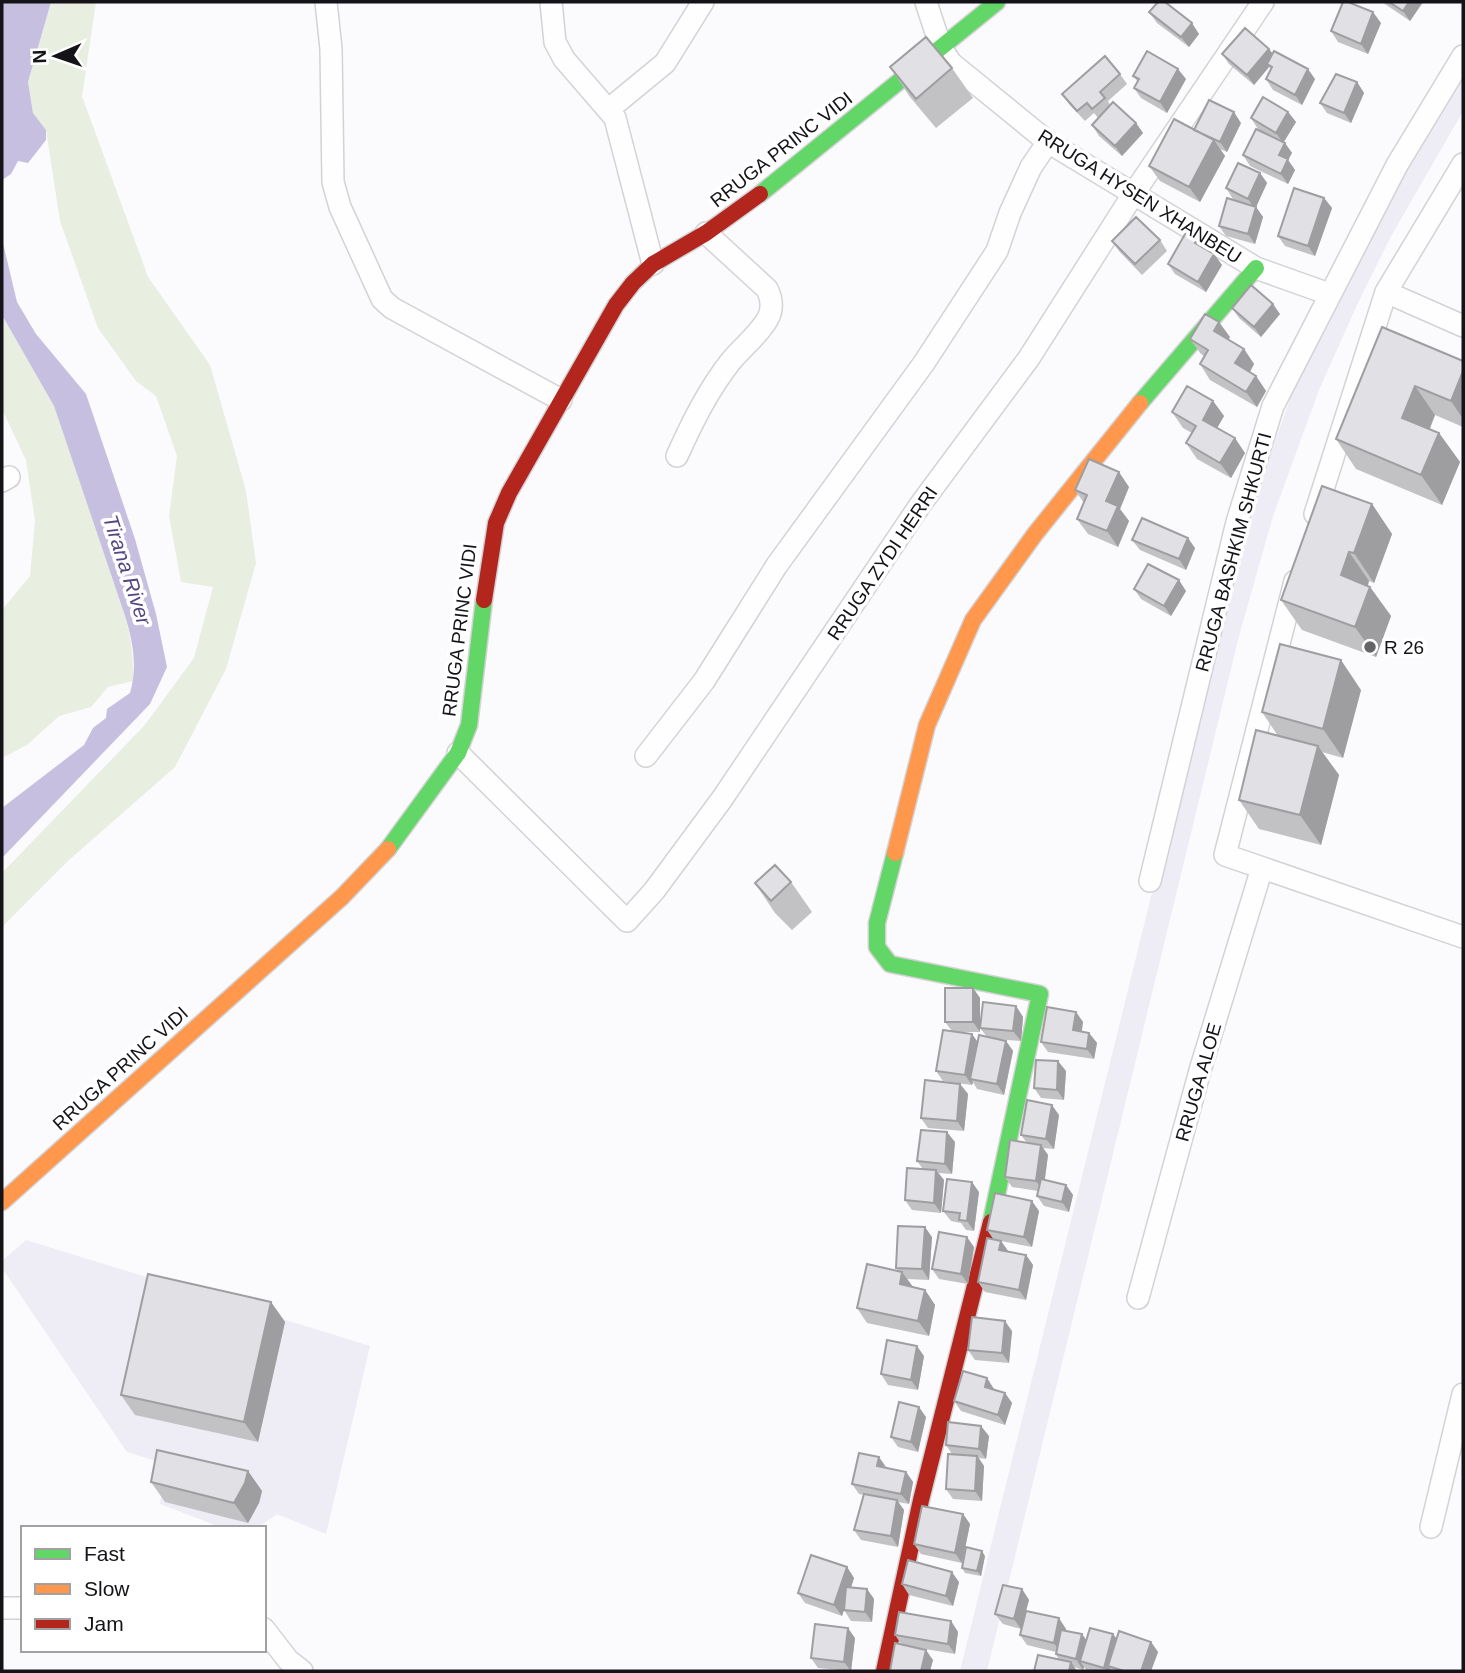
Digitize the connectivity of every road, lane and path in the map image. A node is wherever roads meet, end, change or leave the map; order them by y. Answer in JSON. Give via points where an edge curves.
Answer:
{"nodes":[{"id":1,"x":326,"y":2,"type":"edge"},
{"id":2,"x":551,"y":2,"type":"edge"},
{"id":3,"x":703,"y":2,"type":"edge"},
{"id":4,"x":926,"y":2,"type":"edge"},
{"id":5,"x":997,"y":2,"type":"edge"},
{"id":6,"x":1263,"y":2,"type":"edge"},
{"id":7,"x":941,"y":48,"type":"junction"},
{"id":8,"x":1463,"y":56,"type":"edge"},
{"id":9,"x":609,"y":109,"type":"junction"},
{"id":10,"x":1048,"y":142,"type":"junction"},
{"id":11,"x":1463,"y":164,"type":"edge"},
{"id":12,"x":1134,"y":193,"type":"junction"},
{"id":13,"x":706,"y":233,"type":"junction"},
{"id":14,"x":653,"y":264,"type":"junction"},
{"id":15,"x":1256,"y":268,"type":"junction"},
{"id":16,"x":1386,"y":292,"type":"junction"},
{"id":17,"x":1329,"y":294,"type":"junction"},
{"id":18,"x":1463,"y":326,"type":"edge"},
{"id":19,"x":561,"y":400,"type":"junction"},
{"id":20,"x":677,"y":456,"type":"dead end"},
{"id":21,"x":1308,"y":538,"type":"edge"},
{"id":22,"x":1300,"y":564,"type":"edge"},
{"id":23,"x":458,"y":753,"type":"junction"},
{"id":24,"x":646,"y":756,"type":"dead end"},
{"id":25,"x":1262,"y":868,"type":"junction"},
{"id":26,"x":1150,"y":881,"type":"dead end"},
{"id":27,"x":1463,"y":937,"type":"edge"},
{"id":28,"x":2,"y":1202,"type":"edge"},
{"id":29,"x":1138,"y":1298,"type":"dead end"},
{"id":30,"x":1463,"y":1394,"type":"edge"},
{"id":31,"x":1430,"y":1528,"type":"dead end"},
{"id":32,"x":2,"y":1608,"type":"edge"},
{"id":33,"x":21,"y":1608,"type":"edge"},
{"id":34,"x":266,"y":1632,"type":"edge"},
{"id":35,"x":292,"y":1667,"type":"edge"},
{"id":36,"x":884,"y":1671,"type":"edge"}],
"edges":[{"from":1,"to":19,"type":"street","via":[[333,182],[382,299]]},
{"from":2,"to":9,"type":"street","via":[[555,42],[564,59]]},
{"from":3,"to":9,"type":"street","via":[[666,63]]},
{"from":4,"to":7,"type":"street","name":"RRUGA HYSEN XHANBEU"},
{"from":5,"to":7,"type":"street","name":"RRUGA PRINC VIDI"},
{"from":6,"to":12,"type":"street","name":"RRUGA ZYDI HERRI"},
{"from":7,"to":10,"type":"street","name":"RRUGA HYSEN XHANBEU","via":[[951,63]]},
{"from":7,"to":13,"type":"street","name":"RRUGA PRINC VIDI"},
{"from":8,"to":17,"type":"street","name":"RRUGA BASHKIM SHKURTI","via":[[1431,104]]},
{"from":9,"to":14,"type":"street","via":[[621,137]]},
{"from":10,"to":12,"type":"street","name":"RRUGA HYSEN XHANBEU"},
{"from":10,"to":24,"type":"street","via":[[1015,201],[997,251],[931,353],[785,554],[704,681]]},
{"from":11,"to":16,"type":"street"},
{"from":12,"to":15,"type":"street","name":"RRUGA HYSEN XHANBEU"},
{"from":12,"to":23,"type":"street","name":"RRUGA ZYDI HERRI","via":[[1029,358],[920,505],[722,799],[627,921]]},
{"from":13,"to":14,"type":"street","name":"RRUGA PRINC VIDI"},
{"from":13,"to":20,"type":"street","via":[[767,289],[770,311],[697,412]]},
{"from":14,"to":19,"type":"street","name":"RRUGA PRINC VIDI","via":[[616,305]]},
{"from":15,"to":17,"type":"street","name":"RRUGA HYSEN XHANBEU"},
{"from":15,"to":36,"type":"street","via":[[1134,409],[973,620],[927,725],[877,923],[877,947],[890,964],[1040,994],[997,1198],[921,1500]]},
{"from":16,"to":18,"type":"street"},
{"from":16,"to":21,"type":"street"},
{"from":17,"to":26,"type":"street","name":"RRUGA BASHKIM SHKURTI","via":[[1273,406],[1241,509]]},
{"from":19,"to":23,"type":"street","name":"RRUGA PRINC VIDI","via":[[496,523],[469,725]]},
{"from":22,"to":25,"type":"street","via":[[1226,855]]},
{"from":23,"to":28,"type":"street","name":"RRUGA PRINC VIDI","via":[[393,844],[342,897]]},
{"from":25,"to":27,"type":"street"},
{"from":25,"to":29,"type":"street","name":"RRUGA ALOE"},
{"from":30,"to":31,"type":"street"},
{"from":32,"to":33,"type":"street"},
{"from":34,"to":35,"type":"street"}]}
